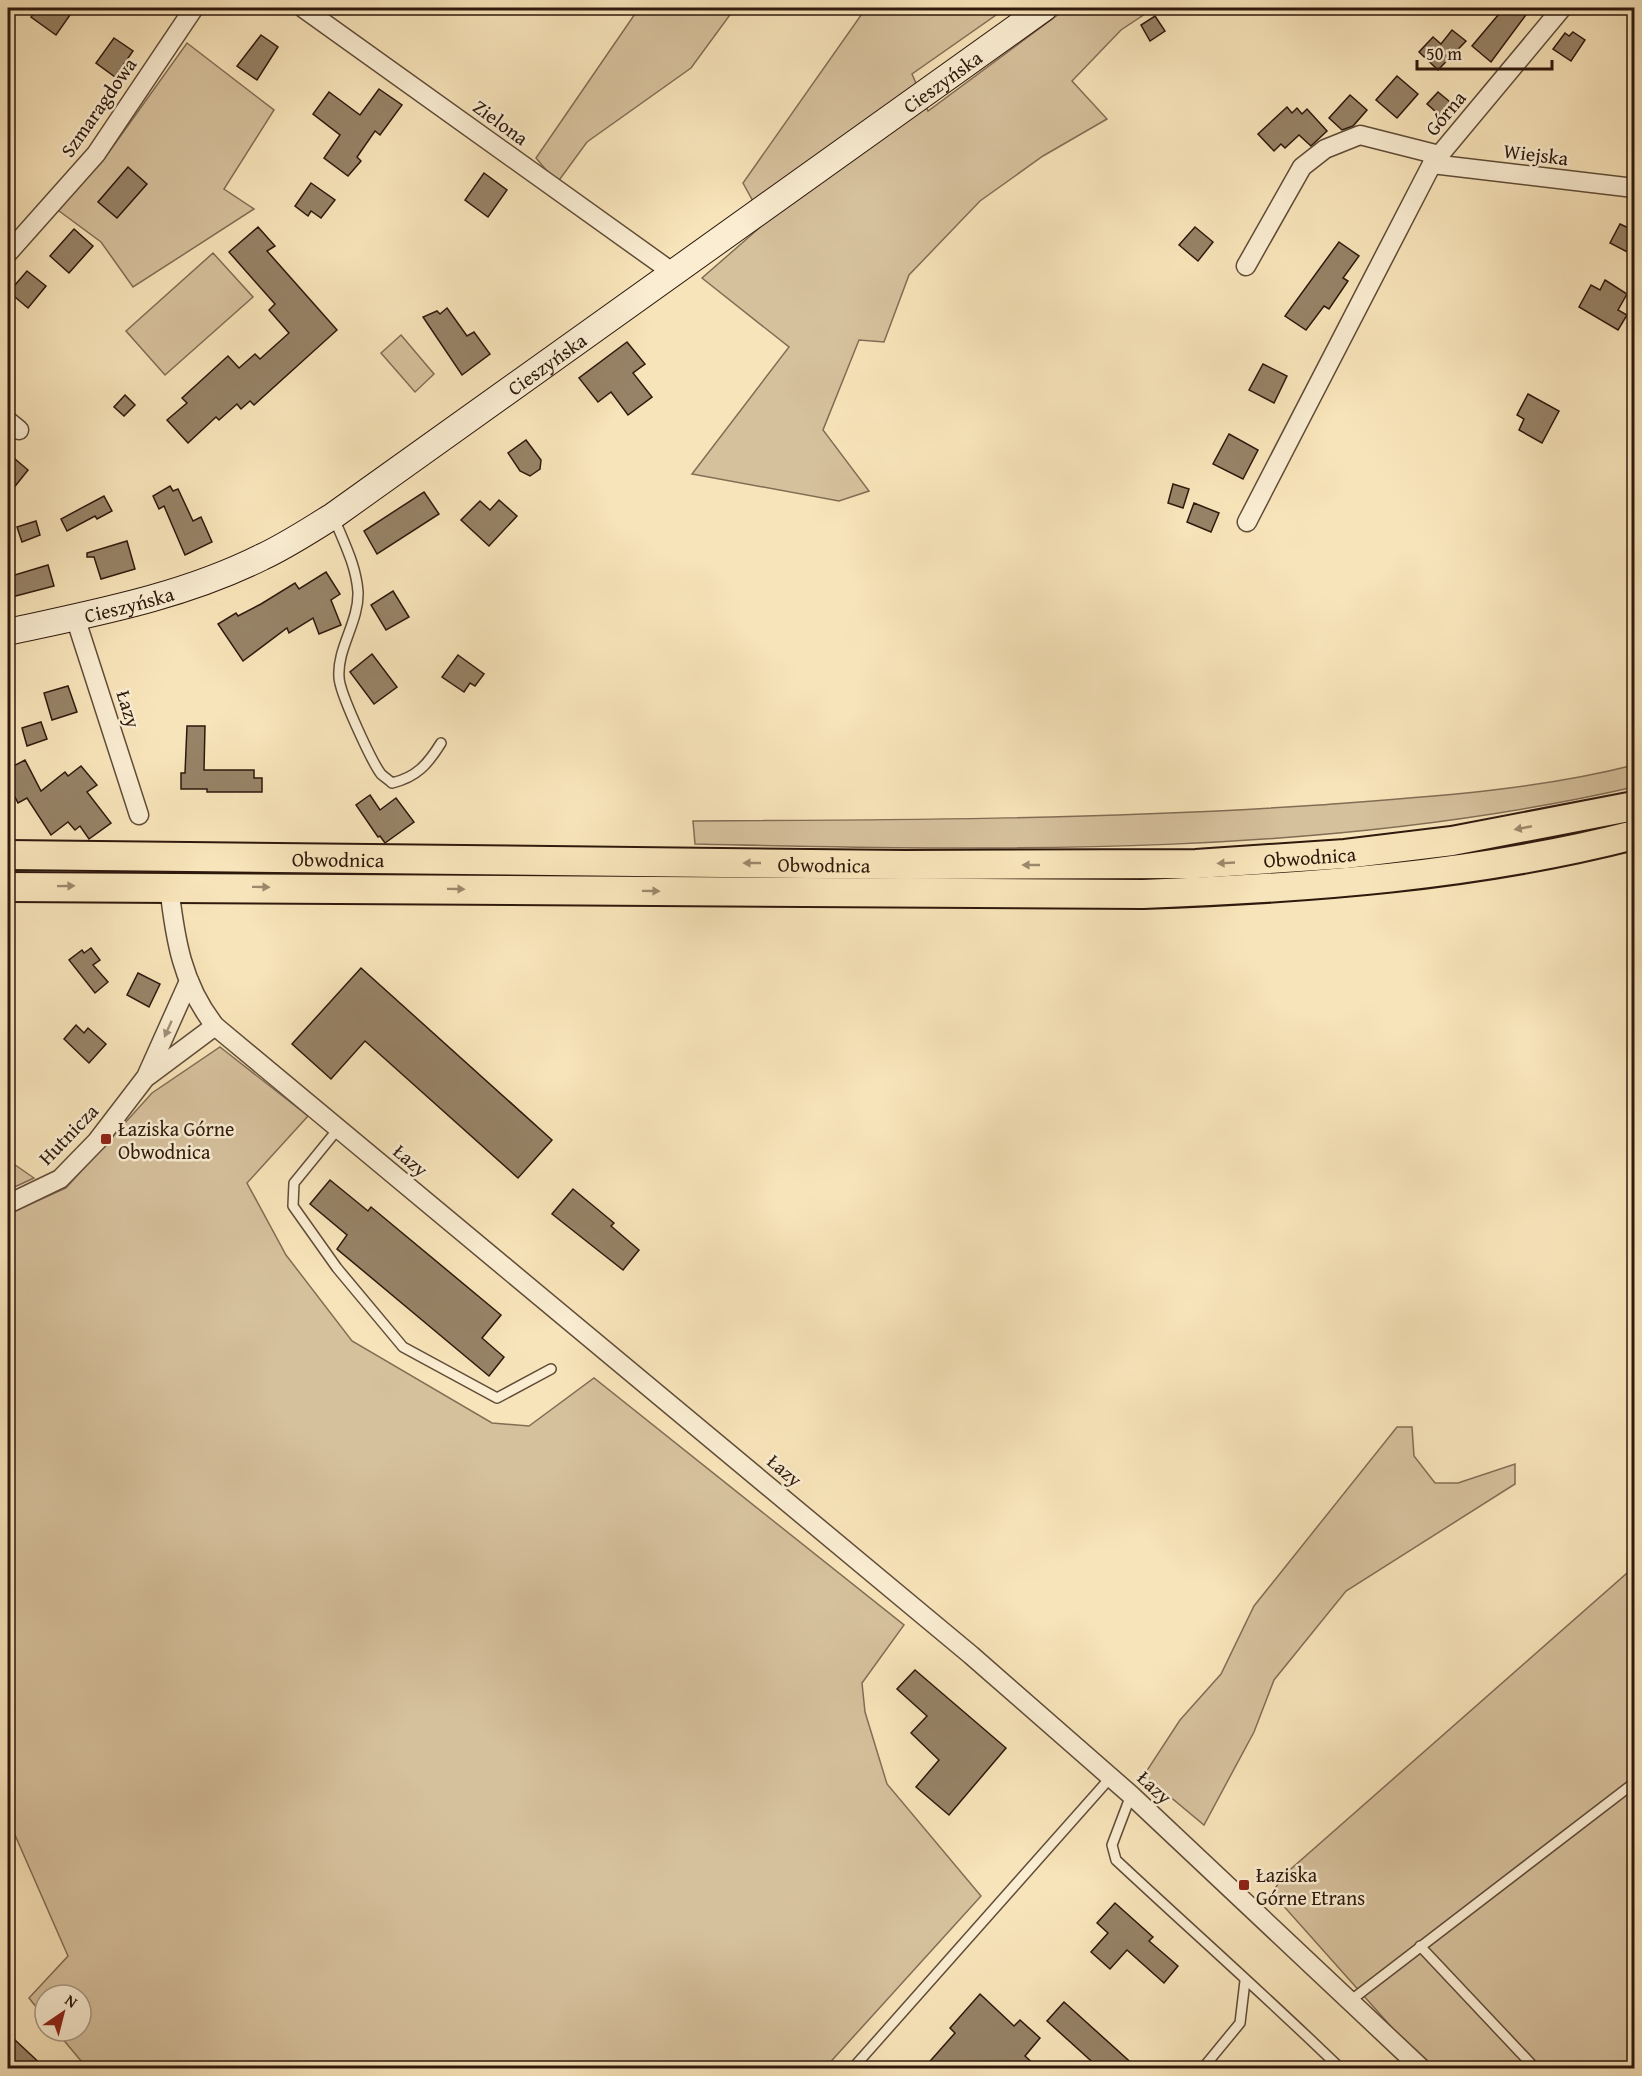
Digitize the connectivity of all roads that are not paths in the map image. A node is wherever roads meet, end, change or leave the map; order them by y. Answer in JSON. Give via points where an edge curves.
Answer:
{"nodes":[{"id":1,"x":194,"y":8,"type":"edge"},
{"id":2,"x":303,"y":8,"type":"edge"},
{"id":3,"x":1044,"y":8,"type":"edge"},
{"id":4,"x":1562,"y":8,"type":"edge"},
{"id":5,"x":1436,"y":160,"type":"junction"},
{"id":6,"x":1635,"y":188,"type":"edge"},
{"id":7,"x":8,"y":253,"type":"edge"},
{"id":8,"x":1246,"y":266,"type":"dead end"},
{"id":9,"x":672,"y":272,"type":"junction"},
{"id":10,"x":333,"y":516,"type":"junction"},
{"id":11,"x":1247,"y":522,"type":"dead end"},
{"id":12,"x":75,"y":617,"type":"junction"},
{"id":13,"x":8,"y":632,"type":"edge"},
{"id":14,"x":441,"y":743,"type":"dead end"},
{"id":15,"x":1635,"y":806,"type":"edge"},
{"id":16,"x":139,"y":815,"type":"dead end"},
{"id":17,"x":1635,"y":835,"type":"edge"},
{"id":18,"x":8,"y":855,"type":"edge"},
{"id":19,"x":169,"y":886,"type":"junction"},
{"id":20,"x":8,"y":887,"type":"edge"},
{"id":21,"x":189,"y":981,"type":"junction"},
{"id":22,"x":216,"y":1026,"type":"junction"},
{"id":23,"x":147,"y":1077,"type":"junction"},
{"id":24,"x":338,"y":1129,"type":"junction"},
{"id":25,"x":8,"y":1204,"type":"edge"},
{"id":26,"x":551,"y":1369,"type":"dead end"},
{"id":27,"x":1111,"y":1777,"type":"junction"},
{"id":28,"x":1635,"y":1783,"type":"edge"},
{"id":29,"x":1131,"y":1795,"type":"junction"},
{"id":30,"x":1420,"y":1946,"type":"junction"},
{"id":31,"x":1245,"y":1981,"type":"junction"},
{"id":32,"x":1350,"y":2001,"type":"junction"},
{"id":33,"x":853,"y":2068,"type":"edge"},
{"id":34,"x":1203,"y":2068,"type":"edge"},
{"id":35,"x":1341,"y":2068,"type":"edge"},
{"id":36,"x":1421,"y":2068,"type":"edge"},
{"id":37,"x":1535,"y":2068,"type":"edge"}],
"edges":[{"from":1,"to":7,"type":"street","name":"Szmaragdowa","via":[[96,154]]},
{"from":2,"to":9,"type":"street","name":"Zielona"},
{"from":3,"to":9,"type":"street","name":"Cieszyńska"},
{"from":4,"to":5,"type":"street","name":"Górna"},
{"from":5,"to":6,"type":"street","name":"Wiejska"},
{"from":5,"to":8,"type":"street","name":"Wiejska","via":[[1360,135],[1325,149],[1302,167]]},
{"from":5,"to":11,"type":"street","name":"Górna"},
{"from":9,"to":10,"type":"street","name":"Cieszyńska"},
{"from":10,"to":12,"type":"street","name":"Cieszyńska","via":[[262,557],[194,586]]},
{"from":10,"to":14,"type":"lane","via":[[353,560],[358,594],[354,625],[338,678],[381,775],[392,783],[409,779],[428,765]]},
{"from":12,"to":13,"type":"street","name":"Cieszyńska"},
{"from":12,"to":16,"type":"street","name":"Łazy"},
{"from":15,"to":18,"type":"main road","name":"Obwodnica","one_way":true,"via":[[1452,841],[1345,854],[1196,864],[881,865]]},
{"from":19,"to":17,"type":"main road","name":"Obwodnica","one_way":true,"via":[[1143,894],[1291,887],[1419,873]]},
{"from":20,"to":19,"type":"main road","name":"Obwodnica","one_way":true},
{"from":19,"to":21,"type":"street","name":"Łazy","via":[[173,932]]},
{"from":21,"to":22,"type":"street","name":"Łazy","via":[[199,1005]]},
{"from":21,"to":23,"type":"street","one_way":true},
{"from":22,"to":23,"type":"street"},
{"from":22,"to":24,"type":"street","name":"Łazy"},
{"from":23,"to":25,"type":"street","name":"Hutnicza","via":[[97,1141],[60,1179]]},
{"from":24,"to":26,"type":"lane","via":[[294,1183],[293,1206],[337,1268],[403,1347],[497,1398]]},
{"from":24,"to":27,"type":"street","name":"Łazy","via":[[954,1640]]},
{"from":27,"to":29,"type":"street","name":"Łazy"},
{"from":27,"to":33,"type":"lane"},
{"from":28,"to":30,"type":"lane"},
{"from":29,"to":31,"type":"lane","via":[[1112,1845],[1116,1860]]},
{"from":29,"to":32,"type":"street","name":"Łazy"},
{"from":30,"to":32,"type":"lane"},
{"from":30,"to":37,"type":"lane"},
{"from":31,"to":34,"type":"lane","via":[[1240,2022]]},
{"from":31,"to":35,"type":"lane"},
{"from":32,"to":36,"type":"street","name":"Łazy"}]}
